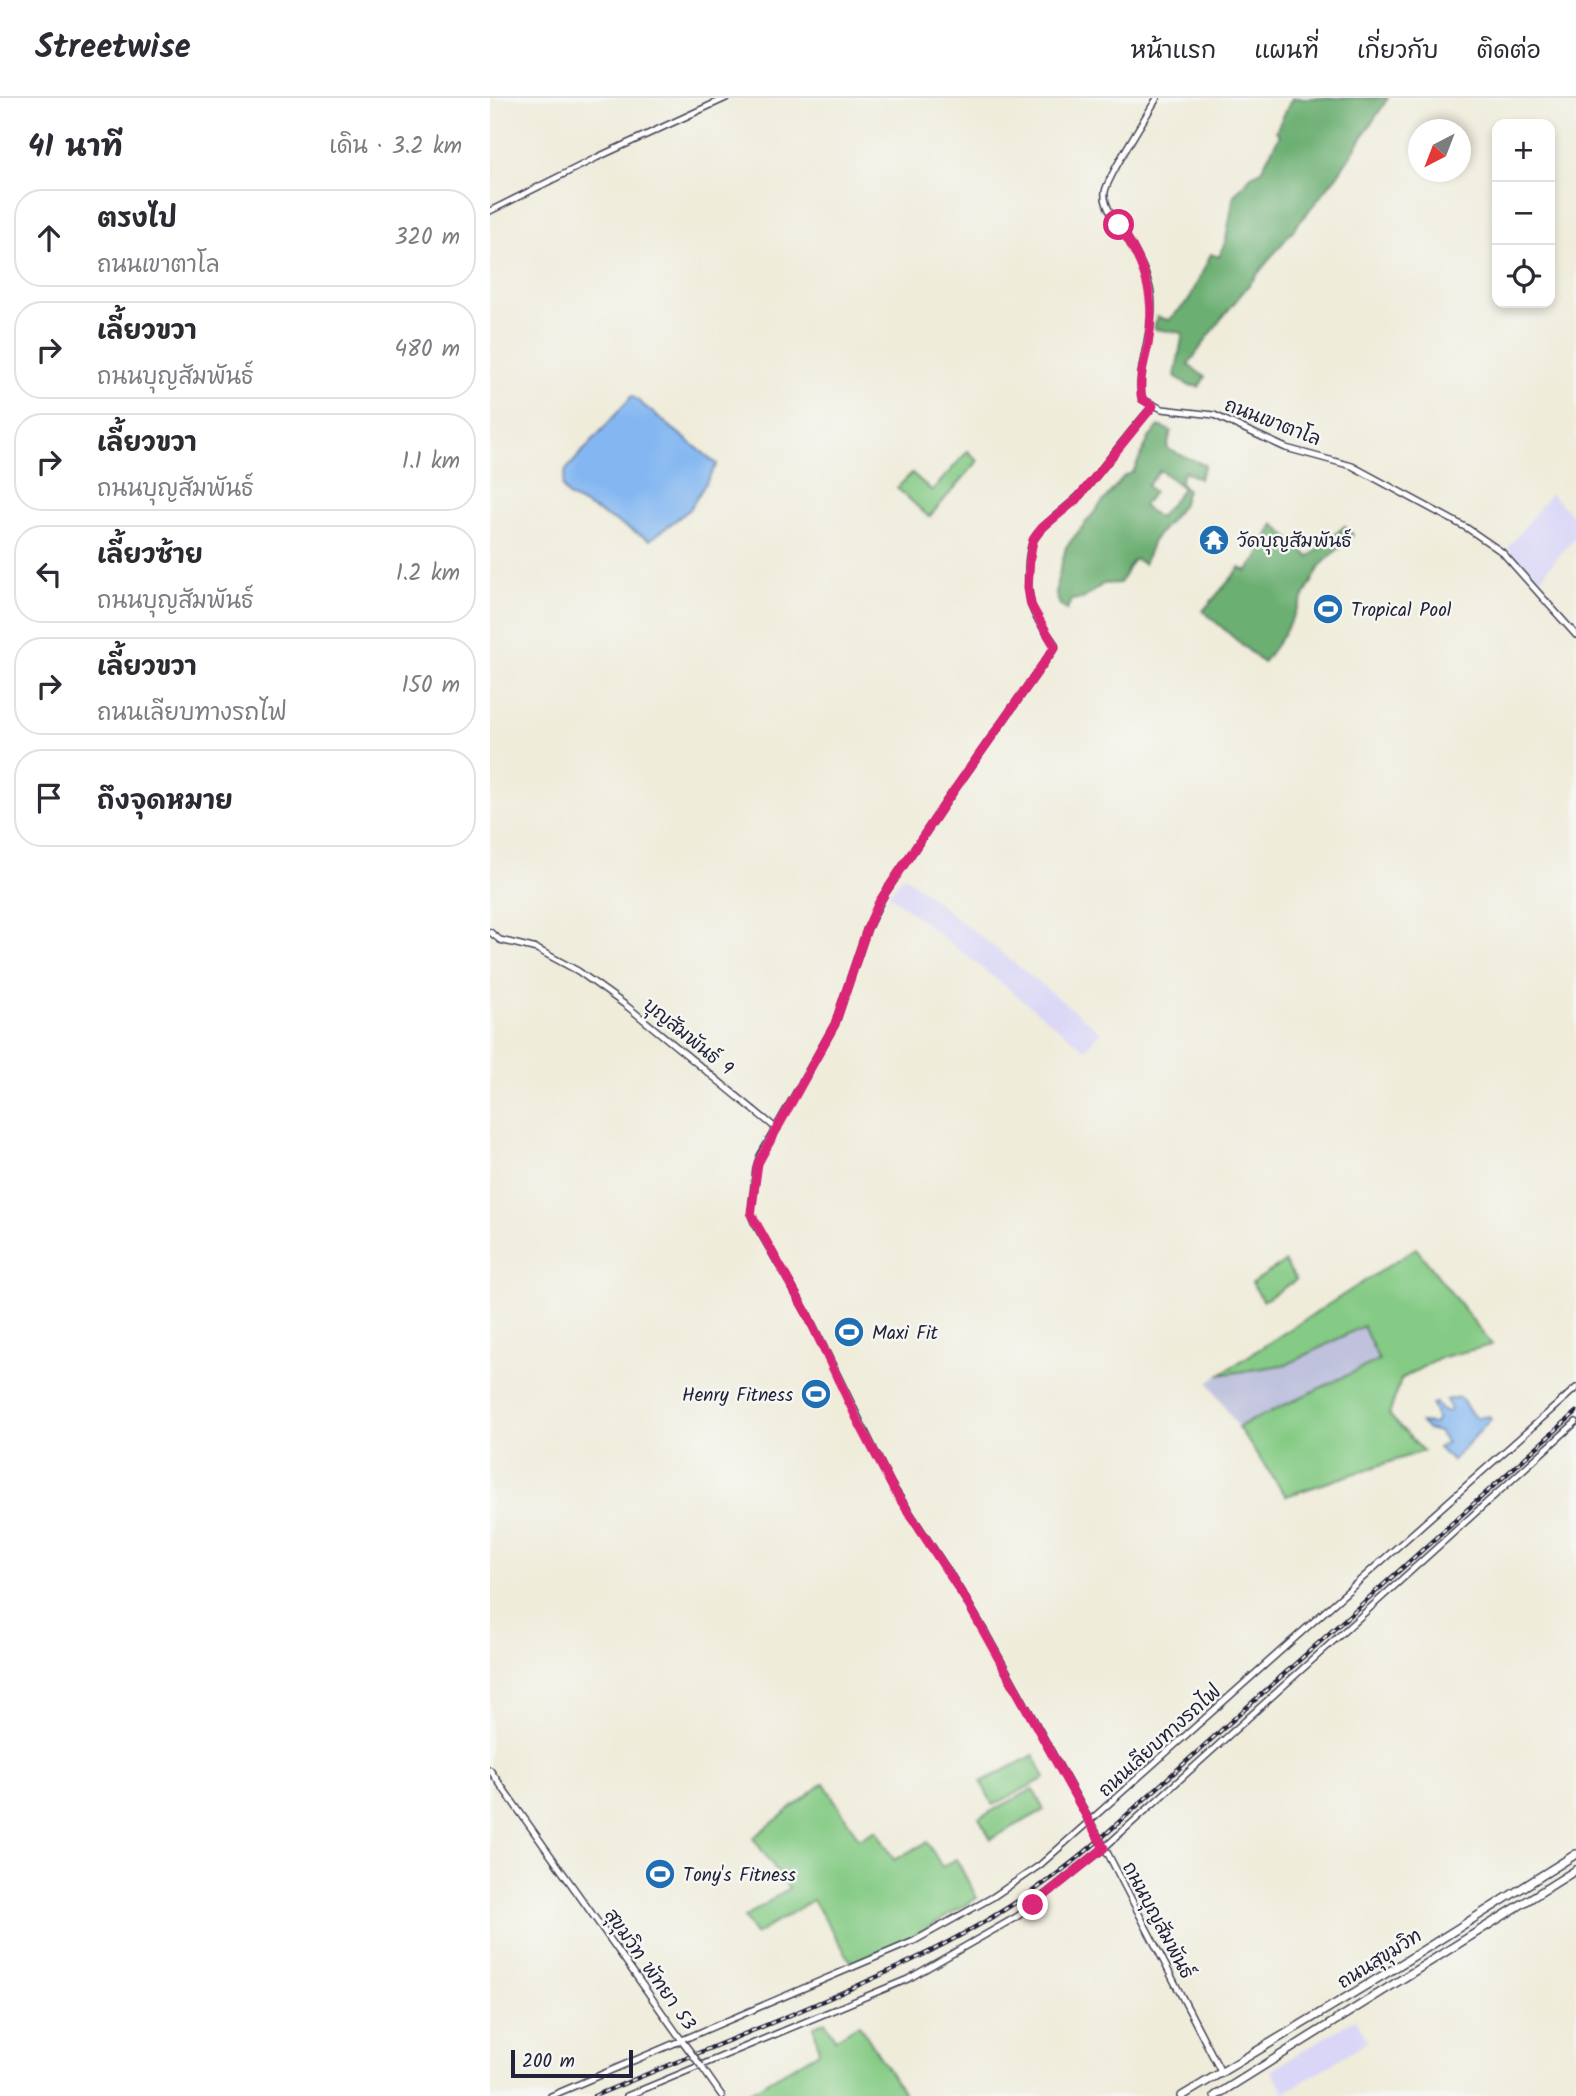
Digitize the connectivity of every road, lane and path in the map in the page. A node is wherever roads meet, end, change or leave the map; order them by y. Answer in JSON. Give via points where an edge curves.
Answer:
{"nodes":[{"id":1,"x":726,"y":98,"type":"edge"},
{"id":2,"x":1157,"y":98,"type":"edge"},
{"id":3,"x":490,"y":211,"type":"edge"},
{"id":4,"x":1153,"y":406,"type":"junction"},
{"id":5,"x":1576,"y":635,"type":"edge"},
{"id":6,"x":490,"y":932,"type":"edge"},
{"id":7,"x":777,"y":1129,"type":"junction"},
{"id":8,"x":1576,"y":1388,"type":"edge"},
{"id":9,"x":1576,"y":1422,"type":"edge"},
{"id":10,"x":490,"y":1770,"type":"edge"},
{"id":11,"x":1090,"y":1823,"type":"junction"},
{"id":12,"x":1104,"y":1848,"type":"junction"},
{"id":13,"x":1576,"y":1854,"type":"edge"},
{"id":14,"x":1576,"y":1870,"type":"edge"},
{"id":15,"x":1442,"y":1938,"type":"junction"},
{"id":16,"x":1449,"y":1949,"type":"junction"},
{"id":17,"x":683,"y":2042,"type":"junction"},
{"id":18,"x":701,"y":2066,"type":"junction"},
{"id":19,"x":1222,"y":2074,"type":"junction"},
{"id":20,"x":1198,"y":2088,"type":"junction"},
{"id":21,"x":551,"y":2096,"type":"edge"},
{"id":22,"x":626,"y":2096,"type":"edge"},
{"id":23,"x":722,"y":2096,"type":"edge"},
{"id":24,"x":1182,"y":2096,"type":"edge"},
{"id":25,"x":1190,"y":2096,"type":"edge"},
{"id":26,"x":1215,"y":2096,"type":"edge"}],
"edges":[{"from":1,"to":3,"type":"street"},
{"from":2,"to":4,"type":"street","via":[[1105,193],[1151,294],[1151,324],[1140,384],[1142,399]]},
{"from":4,"to":5,"type":"street","name":"ถนนเขาตาโล","via":[[1214,415],[1286,448],[1369,475],[1495,545]]},
{"from":4,"to":7,"type":"street","name":"ถนนบุญสัมพันธ์","via":[[1077,499],[1033,540],[1028,588],[1031,605],[1055,647],[885,893],[867,929],[835,1024]]},
{"from":6,"to":7,"type":"street","name":"บุญสัมพันธ์ 9","via":[[499,940],[537,949],[578,971]]},
{"from":7,"to":11,"type":"street","name":"ถนนบุญสัมพันธ์","via":[[756,1169],[754,1222],[807,1314],[894,1490],[959,1588]]},
{"from":8,"to":11,"type":"street","name":"ถนนเลียบทางรถไฟ"},
{"from":9,"to":12,"type":"street"},
{"from":10,"to":17,"type":"street","name":"สุขุมวิท พัทยา 53"},
{"from":11,"to":12,"type":"street","name":"ถนนบุญสัมพันธ์"},
{"from":11,"to":17,"type":"street","name":"ถนนเลียบทางรถไฟ","via":[[1040,1866],[914,1941]]},
{"from":12,"to":18,"type":"street","via":[[1018,1916],[930,1968]]},
{"from":12,"to":19,"type":"street","name":"ถนนบุญสัมพันธ์"},
{"from":13,"to":15,"type":"highway","name":"ถนนสุขุมวิท"},
{"from":14,"to":16,"type":"highway","name":"ถนนสุขุมวิท"},
{"from":15,"to":16,"type":"highway"},
{"from":15,"to":19,"type":"highway","name":"ถนนสุขุมวิท"},
{"from":16,"to":26,"type":"highway","name":"ถนนสุขุมวิท"},
{"from":17,"to":18,"type":"street","name":"สุขุมวิท พัทยา 53","bridge":true},
{"from":17,"to":21,"type":"street","name":"ถนนเลียบทางรถไฟ"},
{"from":18,"to":22,"type":"street"},
{"from":18,"to":23,"type":"street","name":"สุขุมวิท พัทยา 53"},
{"from":19,"to":20,"type":"highway","name":"ถนนสุขุมวิท"},
{"from":20,"to":24,"type":"highway","name":"ถนนสุขุมวิท"},
{"from":20,"to":25,"type":"highway","name":"ถนนสุขุมวิท"}]}
